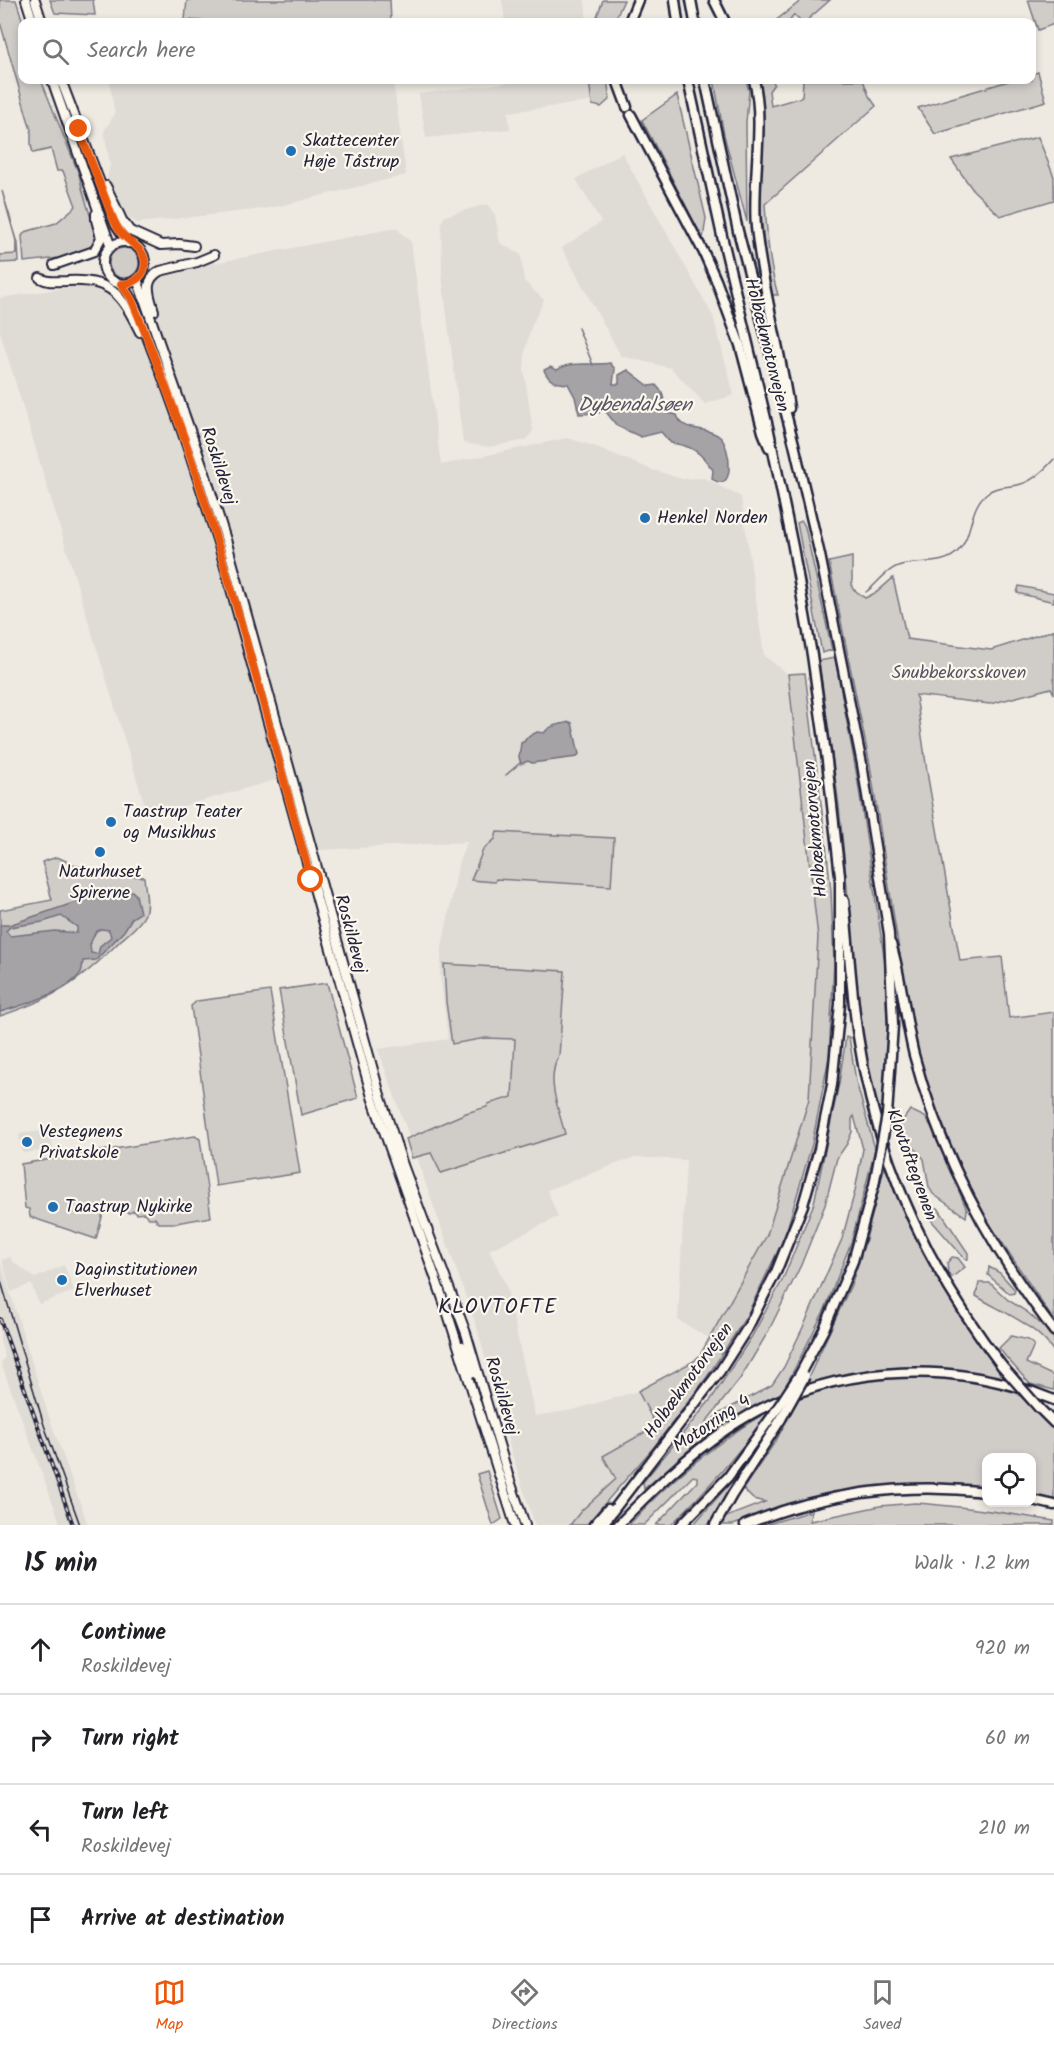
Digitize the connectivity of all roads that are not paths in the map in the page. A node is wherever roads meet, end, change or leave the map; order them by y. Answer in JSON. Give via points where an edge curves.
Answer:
{"nodes":[{"id":1,"x":26,"y":0,"type":"edge"},
{"id":2,"x":35,"y":0,"type":"edge"},
{"id":3,"x":638,"y":0,"type":"edge"},
{"id":4,"x":675,"y":0,"type":"edge"},
{"id":5,"x":691,"y":0,"type":"edge"},
{"id":6,"x":714,"y":0,"type":"edge"},
{"id":7,"x":32,"y":18,"type":"edge"},
{"id":8,"x":41,"y":18,"type":"edge"},
{"id":9,"x":631,"y":18,"type":"edge"},
{"id":10,"x":677,"y":18,"type":"edge"},
{"id":11,"x":694,"y":18,"type":"edge"},
{"id":12,"x":723,"y":18,"type":"edge"},
{"id":13,"x":53,"y":84,"type":"edge"},
{"id":14,"x":62,"y":84,"type":"edge"},
{"id":15,"x":619,"y":84,"type":"edge"},
{"id":16,"x":689,"y":84,"type":"edge"},
{"id":17,"x":706,"y":84,"type":"edge"},
{"id":18,"x":755,"y":84,"type":"edge"},
{"id":19,"x":95,"y":173,"type":"junction"},
{"id":20,"x":97,"y":208,"type":"junction"},
{"id":21,"x":128,"y":243,"type":"junction"},
{"id":22,"x":194,"y":246,"type":"dead end"},
{"id":23,"x":111,"y":247,"type":"junction"},
{"id":24,"x":214,"y":255,"type":"dead end"},
{"id":25,"x":54,"y":265,"type":"dead end"},
{"id":26,"x":40,"y":278,"type":"dead end"},
{"id":27,"x":137,"y":279,"type":"junction"},
{"id":28,"x":121,"y":284,"type":"junction"},
{"id":29,"x":148,"y":340,"type":"junction"},
{"id":30,"x":167,"y":366,"type":"junction"},
{"id":31,"x":794,"y":444,"type":"junction"},
{"id":32,"x":776,"y":464,"type":"junction"},
{"id":33,"x":840,"y":876,"type":"junction"},
{"id":34,"x":889,"y":934,"type":"junction"},
{"id":35,"x":421,"y":1238,"type":"junction"},
{"id":36,"x":1054,"y":1331,"type":"edge"},
{"id":37,"x":458,"y":1344,"type":"junction"},
{"id":38,"x":470,"y":1345,"type":"junction"},
{"id":39,"x":1054,"y":1400,"type":"edge"},
{"id":40,"x":777,"y":1417,"type":"junction"},
{"id":41,"x":1054,"y":1423,"type":"edge"},
{"id":42,"x":498,"y":1471,"type":"junction"},
{"id":43,"x":643,"y":1472,"type":"junction"},
{"id":44,"x":508,"y":1475,"type":"junction"},
{"id":45,"x":982,"y":1492,"type":"edge"},
{"id":46,"x":1036,"y":1501,"type":"edge"},
{"id":47,"x":1054,"y":1505,"type":"edge"},
{"id":48,"x":515,"y":1525,"type":"edge"},
{"id":49,"x":523,"y":1525,"type":"edge"},
{"id":50,"x":594,"y":1525,"type":"edge"},
{"id":51,"x":602,"y":1525,"type":"edge"},
{"id":52,"x":618,"y":1525,"type":"edge"},
{"id":53,"x":681,"y":1525,"type":"edge"},
{"id":54,"x":716,"y":1525,"type":"edge"},
{"id":55,"x":745,"y":1525,"type":"edge"}],
"edges":[{"from":1,"to":7,"type":"main road"},
{"from":2,"to":8,"type":"main road"},
{"from":3,"to":9,"type":"highway"},
{"from":4,"to":10,"type":"highway"},
{"from":5,"to":11,"type":"highway"},
{"from":6,"to":12,"type":"highway"},
{"from":13,"to":20,"type":"main road"},
{"from":14,"to":19,"type":"main road"},
{"from":15,"to":32,"type":"highway","via":[[716,280]]},
{"from":16,"to":32,"type":"highway","name":"Holbækmotorvejen"},
{"from":17,"to":31,"type":"highway","name":"Holbækmotorvejen","via":[[738,231]]},
{"from":18,"to":31,"type":"highway","via":[[756,226]]},
{"from":19,"to":21,"type":"main road","via":[[116,225]]},
{"from":19,"to":22,"type":"main road","via":[[130,231],[160,245]]},
{"from":20,"to":23,"type":"main road"},
{"from":20,"to":25,"type":"main road","via":[[101,238],[94,251]]},
{"from":21,"to":23,"type":"main road"},
{"from":21,"to":27,"type":"main road","via":[[140,249],[144,259],[143,271]]},
{"from":23,"to":28,"type":"main road","via":[[105,255],[104,267],[108,277]]},
{"from":24,"to":30,"type":"main road","via":[[160,270],[148,284]]},
{"from":26,"to":29,"type":"main road","via":[[47,282],[86,280],[116,293]]},
{"from":27,"to":28,"type":"main road"},
{"from":27,"to":30,"type":"main road","name":"Roskildevej"},
{"from":28,"to":29,"type":"main road","name":"Roskildevej"},
{"from":29,"to":35,"type":"main road","name":"Roskildevej","via":[[219,546],[362,1064]]},
{"from":30,"to":38,"type":"main road","name":"Roskildevej","via":[[226,543],[380,1095]]},
{"from":31,"to":34,"type":"highway","name":"Holbækmotorvejen","via":[[843,664]]},
{"from":32,"to":33,"type":"highway","name":"Holbækmotorvejen","via":[[812,655]]},
{"from":33,"to":41,"type":"highway","name":"Klovtoftegrenen","bridge":true,"via":[[858,1036],[872,1105],[908,1211],[964,1313],[1002,1366]]},
{"from":33,"to":43,"type":"highway","name":"Holbækmotorvejen","via":[[841,984],[836,1055],[825,1126],[803,1206],[771,1285],[737,1345],[701,1399]]},
{"from":34,"to":36,"type":"highway","name":"Klovtoftegrenen","via":[[915,1057],[946,1149],[988,1235]]},
{"from":34,"to":40,"type":"highway","name":"Holbækmotorvejen","bridge":true,"via":[[893,1025],[887,1115],[874,1185],[835,1313]]},
{"from":35,"to":37,"type":"main road","name":"Roskildevej"},
{"from":35,"to":38,"type":"main road","via":[[461,1333]]},
{"from":37,"to":42,"type":"main road","name":"Roskildevej"},
{"from":37,"to":44,"type":"main road","via":[[468,1358]]},
{"from":38,"to":44,"type":"main road","name":"Roskildevej"},
{"from":39,"to":52,"type":"highway","name":"Motorring 4","via":[[1004,1383],[935,1372],[877,1374],[825,1385],[775,1403],[729,1428],[675,1469]]},
{"from":40,"to":53,"type":"highway","via":[[728,1477]]},
{"from":40,"to":54,"type":"highway"},
{"from":42,"to":48,"type":"main road","name":"Roskildevej"},
{"from":42,"to":49,"type":"main road"},
{"from":43,"to":50,"type":"highway"},
{"from":43,"to":51,"type":"highway","name":"Holbækmotorvejen"},
{"from":44,"to":49,"type":"main road","name":"Roskildevej"},
{"from":45,"to":55,"type":"highway","via":[[933,1489],[867,1493],[804,1505]]},
{"from":46,"to":47,"type":"highway"}]}
